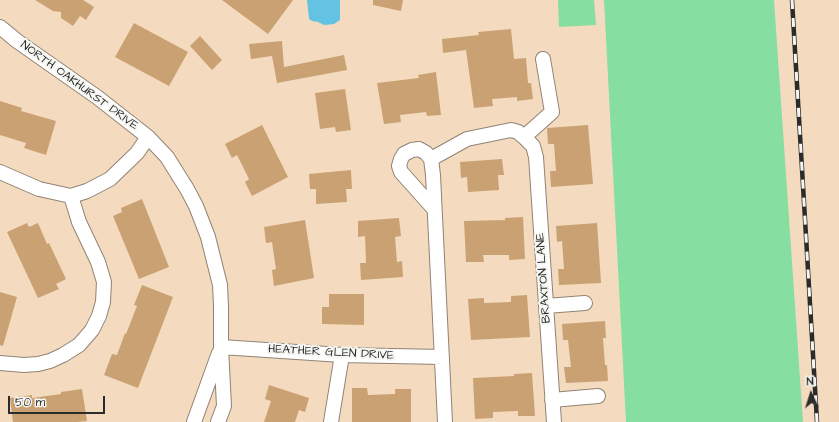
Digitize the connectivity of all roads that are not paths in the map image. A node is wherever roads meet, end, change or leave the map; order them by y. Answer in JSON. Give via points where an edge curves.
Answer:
{"nodes":[{"id":1,"x":0,"y":27,"type":"edge"},
{"id":2,"x":543,"y":59,"type":"dead end"},
{"id":3,"x":524,"y":136,"type":"junction"},
{"id":4,"x":148,"y":137,"type":"junction"},
{"id":5,"x":431,"y":159,"type":"junction"},
{"id":6,"x":0,"y":172,"type":"edge"},
{"id":7,"x":71,"y":196,"type":"junction"},
{"id":8,"x":434,"y":209,"type":"junction"},
{"id":9,"x":585,"y":303,"type":"dead end"},
{"id":10,"x":546,"y":306,"type":"junction"},
{"id":11,"x":221,"y":347,"type":"junction"},
{"id":12,"x":342,"y":355,"type":"junction"},
{"id":13,"x":442,"y":357,"type":"junction"},
{"id":14,"x":0,"y":363,"type":"edge"},
{"id":15,"x":598,"y":396,"type":"dead end"},
{"id":16,"x":552,"y":400,"type":"junction"},
{"id":17,"x":194,"y":422,"type":"edge"},
{"id":18,"x":218,"y":422,"type":"edge"},
{"id":19,"x":331,"y":422,"type":"edge"},
{"id":20,"x":445,"y":422,"type":"edge"},
{"id":21,"x":554,"y":422,"type":"edge"}],
"edges":[{"from":1,"to":4,"type":"street","name":"NORTH OAKHURST DRIVE","via":[[98,97]]},
{"from":2,"to":3,"type":"street","via":[[552,112]]},
{"from":3,"to":5,"type":"street","via":[[511,130],[467,139]]},
{"from":3,"to":10,"type":"street","name":"BRAXTON LANE","via":[[533,146],[536,157]]},
{"from":4,"to":7,"type":"street","via":[[137,154],[110,180]]},
{"from":4,"to":11,"type":"street","name":"NORTH OAKHURST DRIVE","via":[[167,157],[187,189],[208,237],[220,285]]},
{"from":5,"to":8,"type":"street","via":[[434,175]]},
{"from":5,"to":8,"type":"street","via":[[419,149],[412,150],[404,154],[399,166],[407,179]]},
{"from":6,"to":7,"type":"street","via":[[39,189]]},
{"from":7,"to":14,"type":"street","via":[[104,282],[99,316],[92,330],[79,345],[63,355],[38,364]]},
{"from":8,"to":13,"type":"street"},
{"from":9,"to":10,"type":"street"},
{"from":10,"to":16,"type":"street","name":"BRAXTON LANE"},
{"from":11,"to":12,"type":"street","name":"HEATHER GLEN DRIVE"},
{"from":11,"to":17,"type":"street","name":"NORTH OAKHURST DRIVE"},
{"from":11,"to":18,"type":"street","name":"NORTH OAKHURST DRIVE","via":[[224,406]]},
{"from":12,"to":13,"type":"street","name":"HEATHER GLEN DRIVE"},
{"from":12,"to":19,"type":"street"},
{"from":13,"to":20,"type":"street"},
{"from":15,"to":16,"type":"street"},
{"from":16,"to":21,"type":"street","name":"BRAXTON LANE"}]}
